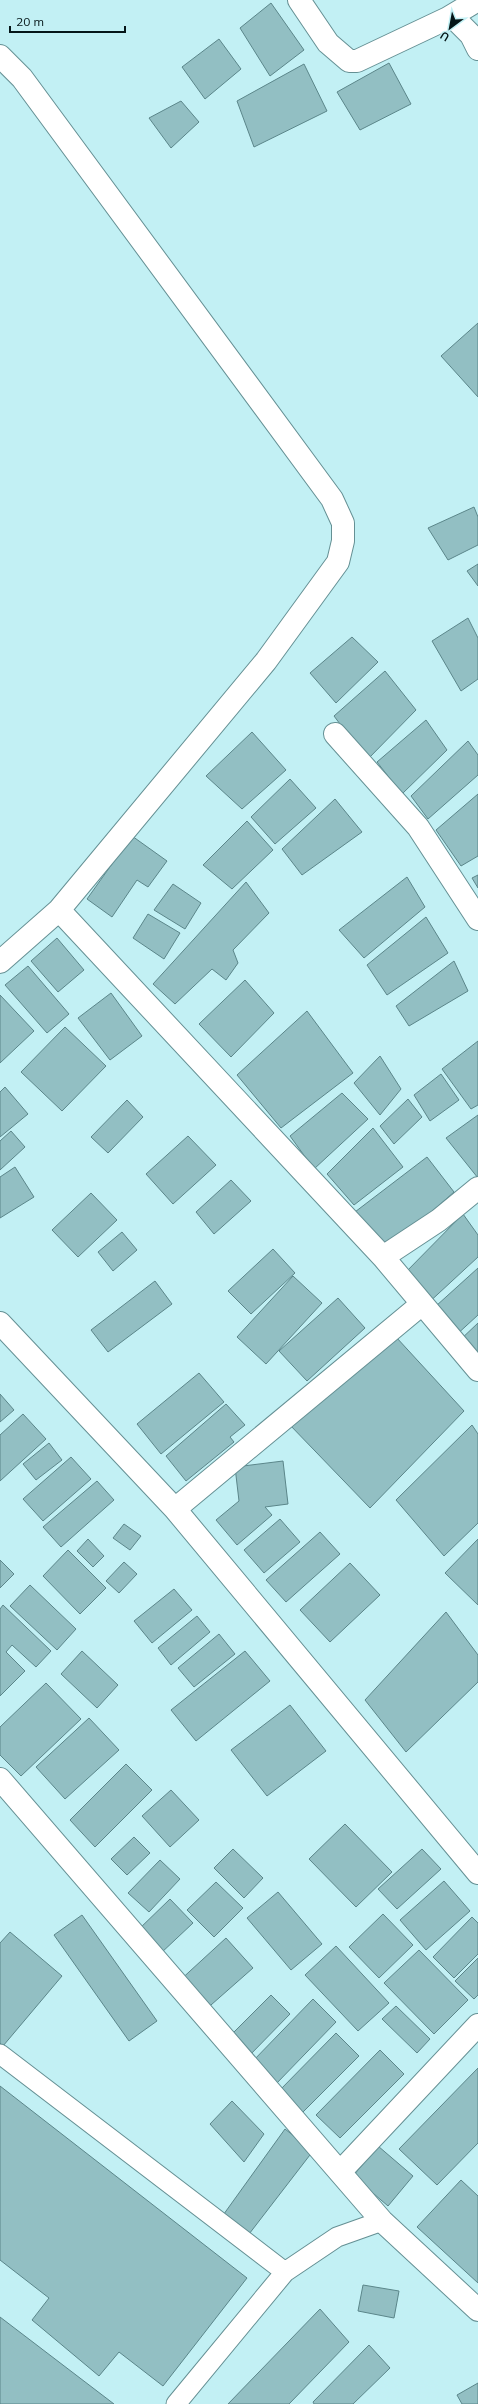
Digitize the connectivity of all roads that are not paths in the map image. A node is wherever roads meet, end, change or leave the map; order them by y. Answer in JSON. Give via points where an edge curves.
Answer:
{"nodes":[{"id":1,"x":300,"y":0,"type":"edge"},
{"id":2,"x":478,"y":0,"type":"edge"},
{"id":3,"x":448,"y":18,"type":"junction"},
{"id":4,"x":478,"y":49,"type":"edge"},
{"id":5,"x":0,"y":56,"type":"edge"},
{"id":6,"x":335,"y":734,"type":"dead end"},
{"id":7,"x":59,"y":910,"type":"junction"},
{"id":8,"x":478,"y":919,"type":"edge"},
{"id":9,"x":0,"y":962,"type":"edge"},
{"id":10,"x":478,"y":1188,"type":"edge"},
{"id":11,"x":383,"y":1257,"type":"junction"},
{"id":12,"x":422,"y":1304,"type":"junction"},
{"id":13,"x":0,"y":1323,"type":"edge"},
{"id":14,"x":478,"y":1370,"type":"edge"},
{"id":15,"x":175,"y":1509,"type":"junction"},
{"id":16,"x":0,"y":1779,"type":"edge"},
{"id":17,"x":478,"y":1873,"type":"edge"},
{"id":18,"x":478,"y":2025,"type":"edge"},
{"id":19,"x":0,"y":2054,"type":"edge"},
{"id":20,"x":340,"y":2171,"type":"junction"},
{"id":21,"x":382,"y":2221,"type":"junction"},
{"id":22,"x":285,"y":2272,"type":"junction"},
{"id":23,"x":478,"y":2310,"type":"edge"},
{"id":24,"x":176,"y":2404,"type":"edge"}],
"edges":[{"from":1,"to":3,"type":"street","via":[[328,43],[349,61],[357,61]]},
{"from":2,"to":3,"type":"street"},
{"from":3,"to":4,"type":"street","via":[[455,19],[471,36]]},
{"from":5,"to":7,"type":"street","via":[[22,78],[332,499],[343,523],[344,542],[338,562],[266,661]]},
{"from":6,"to":8,"type":"street","via":[[418,827]]},
{"from":7,"to":9,"type":"street"},
{"from":7,"to":11,"type":"street"},
{"from":10,"to":11,"type":"street","via":[[439,1220]]},
{"from":11,"to":12,"type":"street"},
{"from":12,"to":14,"type":"street"},
{"from":12,"to":15,"type":"street"},
{"from":13,"to":15,"type":"street"},
{"from":15,"to":17,"type":"street"},
{"from":16,"to":20,"type":"street"},
{"from":18,"to":20,"type":"street"},
{"from":19,"to":22,"type":"lane"},
{"from":20,"to":21,"type":"street"},
{"from":21,"to":22,"type":"lane","via":[[337,2236]]},
{"from":21,"to":23,"type":"street"},
{"from":22,"to":24,"type":"lane"}]}
